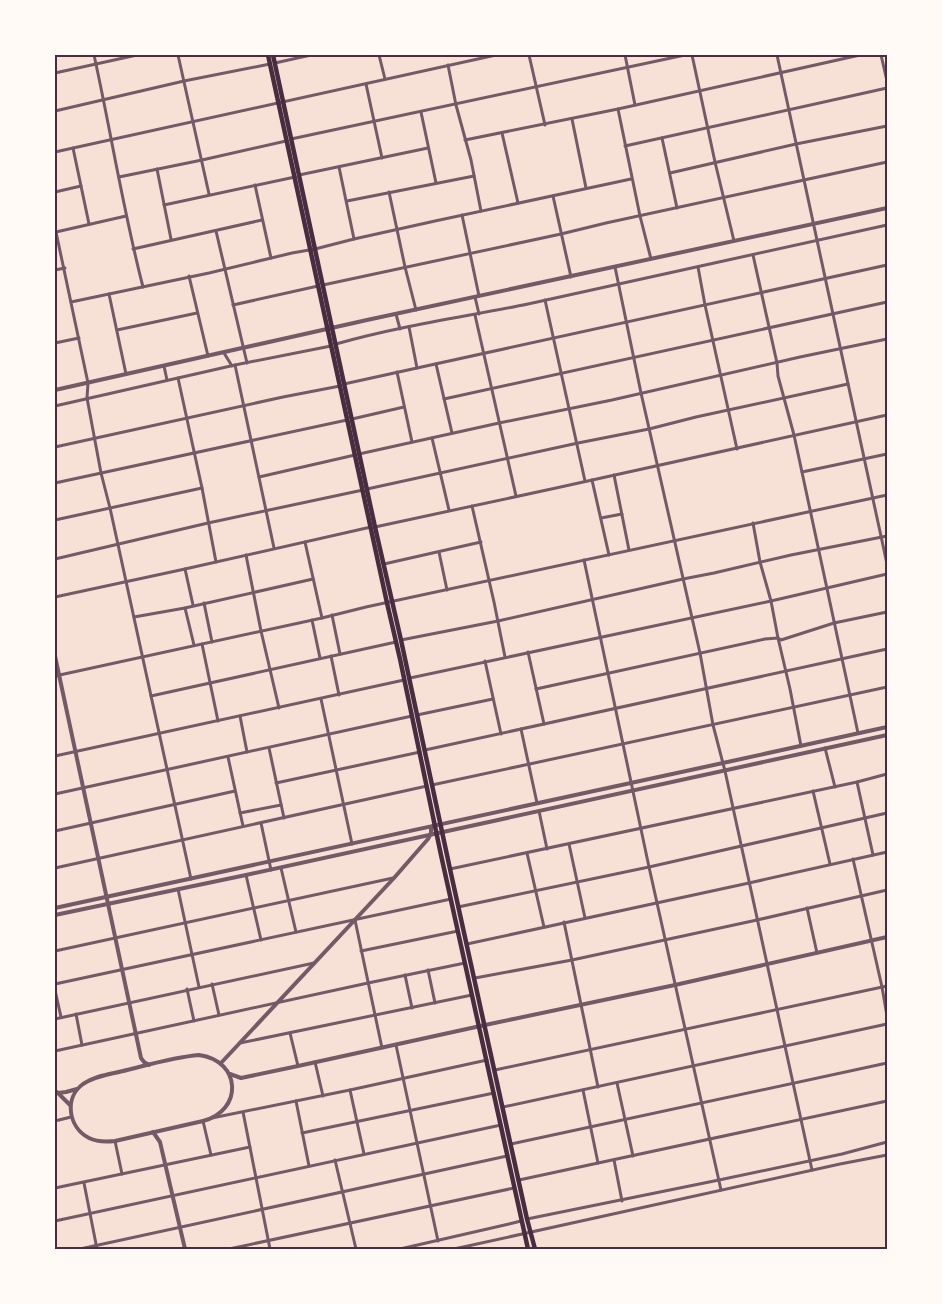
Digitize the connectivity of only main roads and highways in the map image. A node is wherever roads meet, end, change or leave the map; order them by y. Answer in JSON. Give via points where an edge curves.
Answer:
{"nodes":[{"id":1,"x":268,"y":55,"type":"edge"},
{"id":2,"x":273,"y":55,"type":"edge"},
{"id":3,"x":272,"y":63,"type":"junction"},
{"id":4,"x":373,"y":527,"type":"junction"},
{"id":5,"x":390,"y":603,"type":"junction"},
{"id":6,"x":440,"y":833,"type":"junction"},
{"id":7,"x":456,"y":908,"type":"junction"},
{"id":8,"x":528,"y":1249,"type":"edge"},
{"id":9,"x":535,"y":1249,"type":"edge"}],
"edges":[{"from":1,"to":3,"type":"main road"},
{"from":2,"to":3,"type":"main road"},
{"from":3,"to":4,"type":"main road"},
{"from":4,"to":5,"type":"main road"},
{"from":4,"to":5,"type":"main road"},
{"from":5,"to":6,"type":"main road"},
{"from":6,"to":7,"type":"main road"},
{"from":6,"to":7,"type":"main road"},
{"from":7,"to":8,"type":"main road","via":[[458,931]]},
{"from":7,"to":9,"type":"main road","via":[[467,944]]}]}
